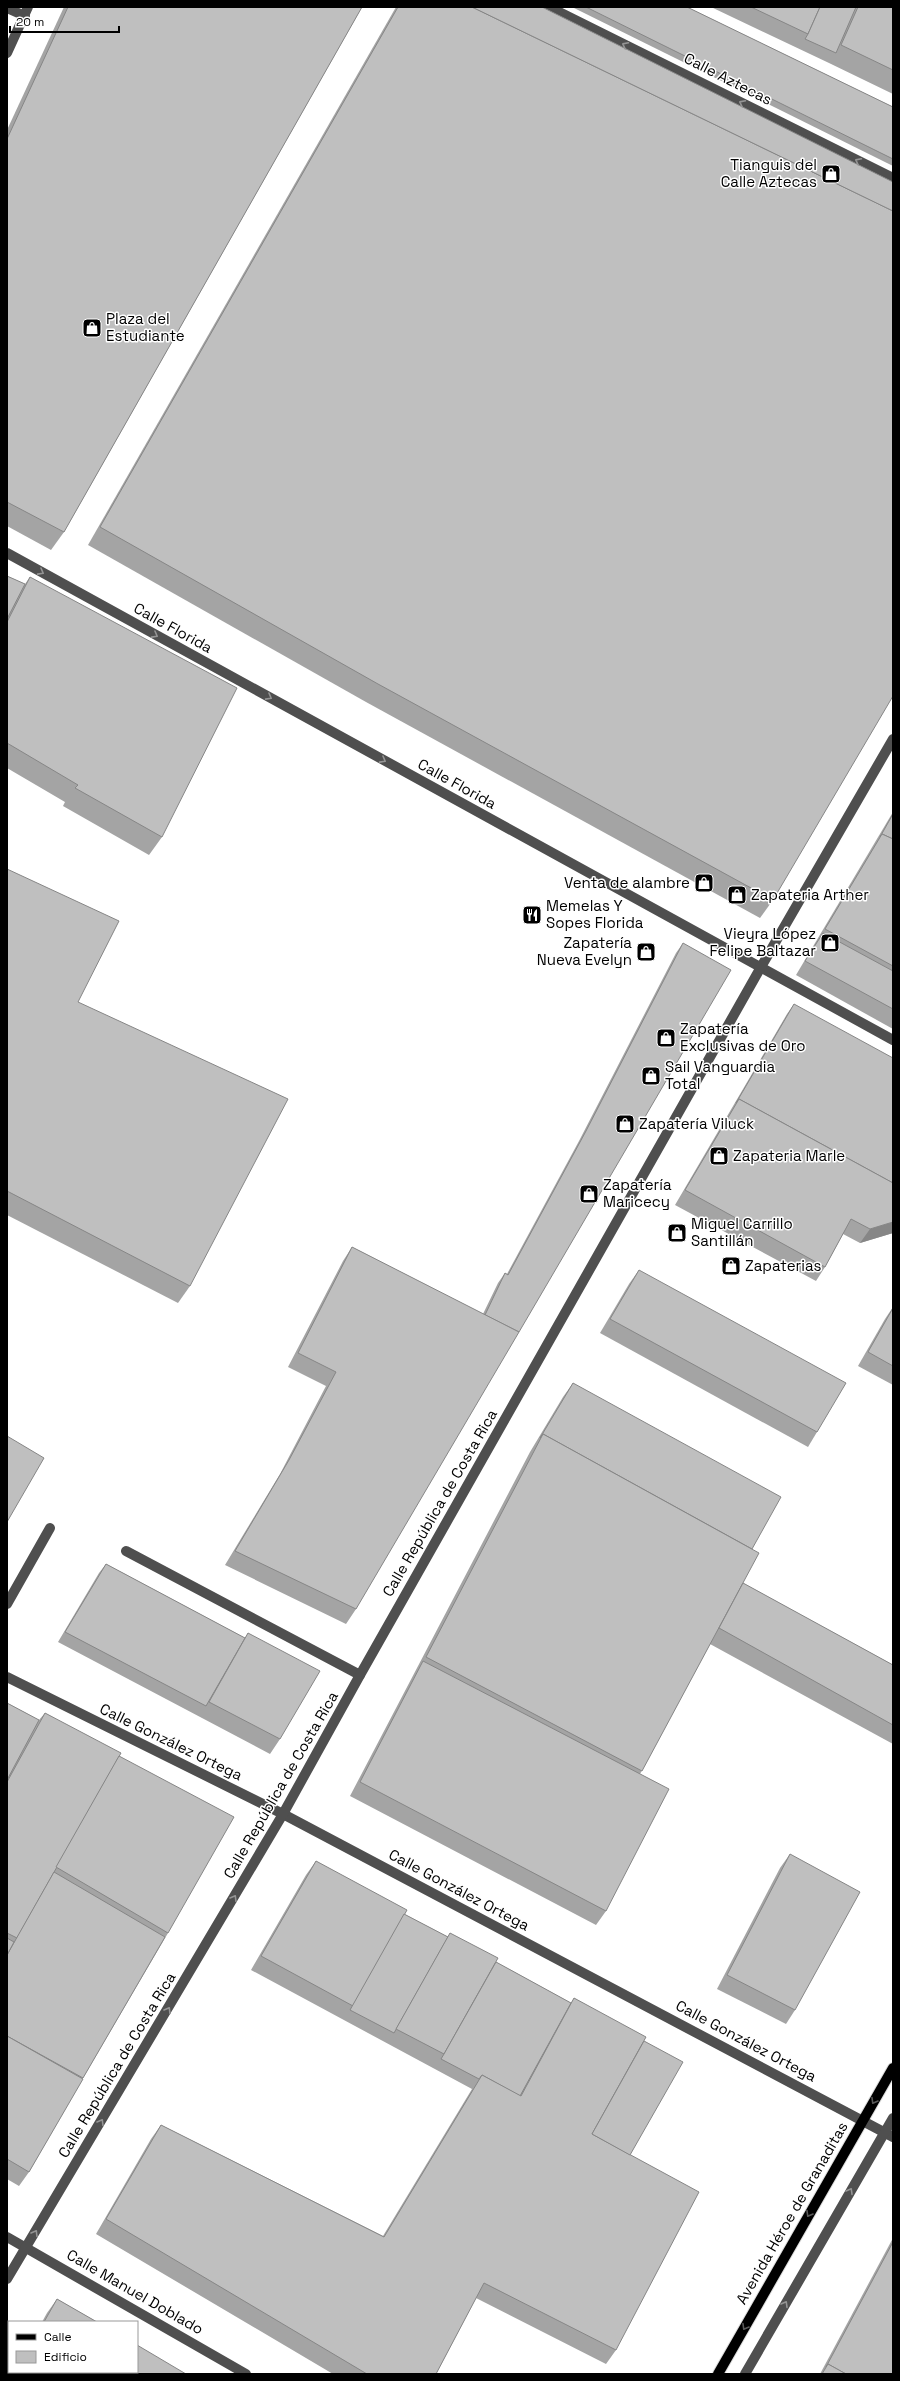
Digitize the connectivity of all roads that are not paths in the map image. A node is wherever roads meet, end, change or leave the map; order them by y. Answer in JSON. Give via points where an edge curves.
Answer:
{"nodes":[{"id":1,"x":549,"y":7,"type":"edge"},
{"id":2,"x":7,"y":8,"type":"edge"},
{"id":3,"x":27,"y":12,"type":"edge"},
{"id":4,"x":7,"y":53,"type":"edge"},
{"id":5,"x":893,"y":178,"type":"edge"},
{"id":6,"x":7,"y":553,"type":"edge"},
{"id":7,"x":893,"y":739,"type":"edge"},
{"id":8,"x":761,"y":968,"type":"junction"},
{"id":9,"x":893,"y":1040,"type":"edge"},
{"id":10,"x":50,"y":1528,"type":"dead end"},
{"id":11,"x":126,"y":1551,"type":"dead end"},
{"id":12,"x":7,"y":1604,"type":"edge"},
{"id":13,"x":360,"y":1675,"type":"junction"},
{"id":14,"x":7,"y":1677,"type":"edge"},
{"id":15,"x":283,"y":1814,"type":"junction"},
{"id":16,"x":893,"y":2068,"type":"edge"},
{"id":17,"x":893,"y":2118,"type":"edge"},
{"id":18,"x":863,"y":2120,"type":"junction"},
{"id":19,"x":889,"y":2135,"type":"edge"},
{"id":20,"x":7,"y":2237,"type":"edge"},
{"id":21,"x":27,"y":2247,"type":"junction"},
{"id":22,"x":7,"y":2278,"type":"edge"},
{"id":23,"x":246,"y":2374,"type":"edge"},
{"id":24,"x":718,"y":2374,"type":"edge"},
{"id":25,"x":745,"y":2374,"type":"edge"}],
"edges":[{"from":5,"to":1,"type":"street","name":"Calle Aztecas","one_way":true},
{"from":2,"to":3,"type":"street"},
{"from":3,"to":4,"type":"street"},
{"from":6,"to":8,"type":"street","name":"Calle Florida","one_way":true},
{"from":7,"to":8,"type":"street","name":"Calle República de Costa Rica"},
{"from":8,"to":9,"type":"street","name":"Calle Florida"},
{"from":8,"to":13,"type":"street","name":"Calle República de Costa Rica"},
{"from":10,"to":12,"type":"street"},
{"from":11,"to":13,"type":"street"},
{"from":13,"to":15,"type":"street","name":"Calle República de Costa Rica"},
{"from":14,"to":15,"type":"street","name":"Calle González Ortega"},
{"from":15,"to":18,"type":"street","name":"Calle González Ortega"},
{"from":21,"to":15,"type":"street","name":"Calle República de Costa Rica","one_way":true},
{"from":16,"to":18,"type":"main road","name":"Avenida Héroe de Granaditas","one_way":true},
{"from":17,"to":19,"type":"street"},
{"from":18,"to":19,"type":"street","name":"Calle González Ortega"},
{"from":18,"to":24,"type":"main road","name":"Avenida Héroe de Granaditas","one_way":true},
{"from":25,"to":19,"type":"street","one_way":true},
{"from":20,"to":21,"type":"street","name":"Calle Manuel Doblado"},
{"from":21,"to":22,"type":"street","name":"Calle República de Costa Rica"},
{"from":21,"to":23,"type":"street","name":"Calle Manuel Doblado"}]}
